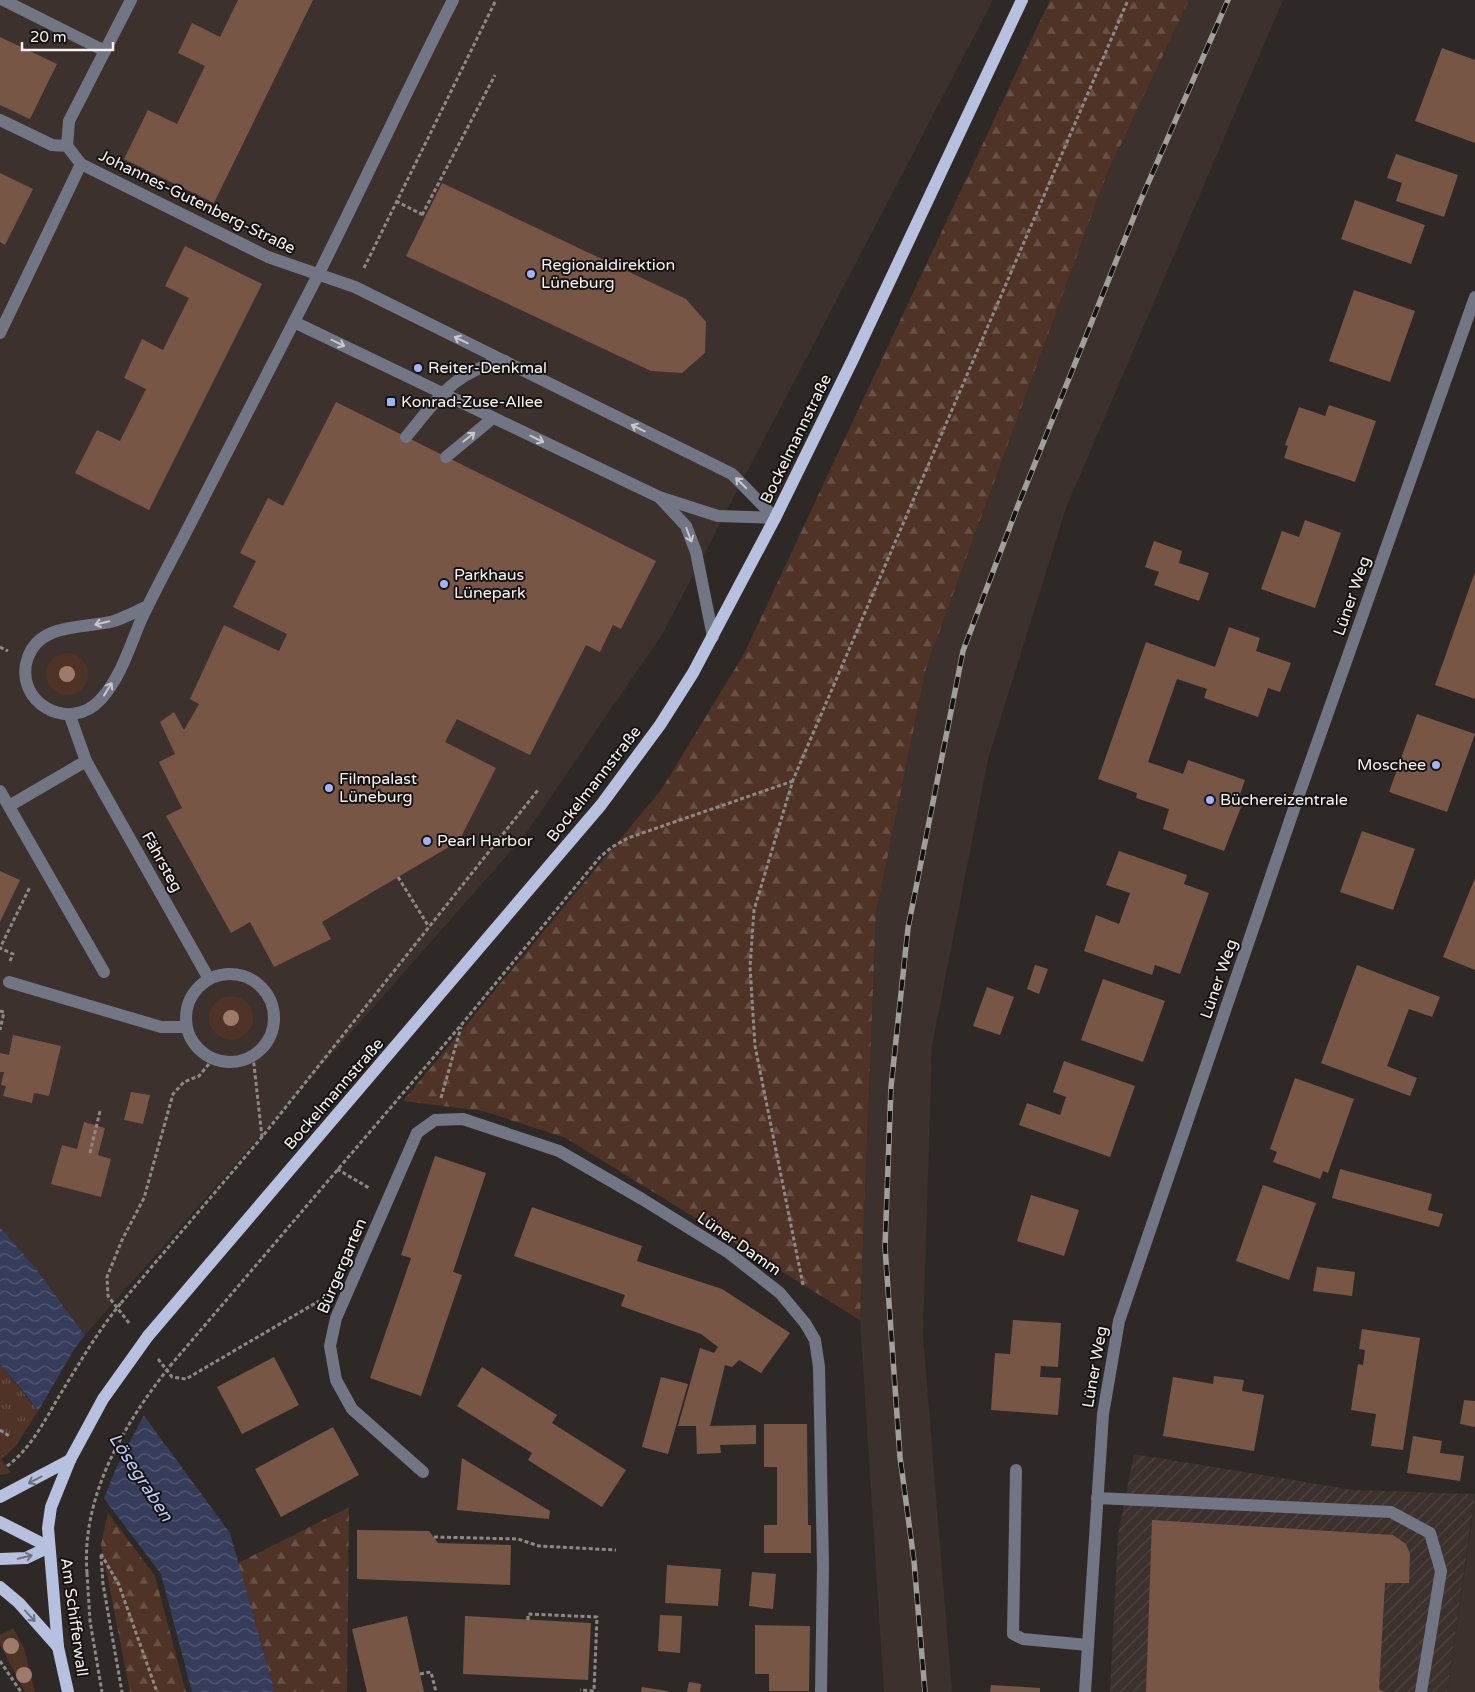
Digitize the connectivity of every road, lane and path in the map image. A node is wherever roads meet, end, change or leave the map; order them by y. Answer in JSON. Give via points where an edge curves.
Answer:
{"nodes":[{"id":1,"x":3,"y":0,"type":"edge"},
{"id":2,"x":130,"y":0,"type":"edge"},
{"id":3,"x":452,"y":0,"type":"edge"},
{"id":4,"x":496,"y":0,"type":"edge"},
{"id":5,"x":1022,"y":0,"type":"edge"},
{"id":6,"x":1128,"y":0,"type":"edge"},
{"id":7,"x":105,"y":51,"type":"junction"},
{"id":8,"x":495,"y":75,"type":"dead end"},
{"id":9,"x":0,"y":120,"type":"edge"},
{"id":10,"x":67,"y":146,"type":"junction"},
{"id":11,"x":81,"y":164,"type":"junction"},
{"id":12,"x":396,"y":201,"type":"junction"},
{"id":13,"x":318,"y":275,"type":"junction"},
{"id":14,"x":355,"y":287,"type":"junction"},
{"id":15,"x":1475,"y":297,"type":"edge"},
{"id":16,"x":294,"y":322,"type":"junction"},
{"id":17,"x":0,"y":333,"type":"edge"},
{"id":18,"x":505,"y":361,"type":"junction"},
{"id":19,"x":442,"y":393,"type":"junction"},
{"id":20,"x":493,"y":418,"type":"junction"},
{"id":21,"x":406,"y":437,"type":"dead end"},
{"id":22,"x":446,"y":457,"type":"dead end"},
{"id":23,"x":659,"y":497,"type":"junction"},
{"id":24,"x":775,"y":518,"type":"junction"},
{"id":25,"x":148,"y":606,"type":"junction"},
{"id":26,"x":713,"y":637,"type":"junction"},
{"id":27,"x":70,"y":716,"type":"junction"},
{"id":28,"x":86,"y":761,"type":"junction"},
{"id":29,"x":793,"y":780,"type":"junction"},
{"id":30,"x":538,"y":790,"type":"dead end"},
{"id":31,"x":0,"y":791,"type":"edge"},
{"id":32,"x":9,"y":806,"type":"junction"},
{"id":33,"x":42,"y":864,"type":"junction"},
{"id":34,"x":398,"y":877,"type":"dead end"},
{"id":35,"x":429,"y":927,"type":"junction"},
{"id":36,"x":7,"y":966,"type":"dead end"},
{"id":37,"x":104,"y":972,"type":"dead end"},
{"id":38,"x":209,"y":979,"type":"junction"},
{"id":39,"x":10,"y":982,"type":"dead end"},
{"id":40,"x":0,"y":1011,"type":"edge"},
{"id":41,"x":462,"y":1024,"type":"junction"},
{"id":42,"x":186,"y":1027,"type":"junction"},
{"id":43,"x":0,"y":1030,"type":"edge"},
{"id":44,"x":252,"y":1056,"type":"junction"},
{"id":45,"x":213,"y":1059,"type":"junction"},
{"id":46,"x":100,"y":1111,"type":"dead end"},
{"id":47,"x":435,"y":1120,"type":"junction"},
{"id":48,"x":262,"y":1137,"type":"junction"},
{"id":49,"x":90,"y":1153,"type":"dead end"},
{"id":50,"x":337,"y":1169,"type":"junction"},
{"id":51,"x":389,"y":1199,"type":"junction"},
{"id":52,"x":352,"y":1281,"type":"junction"},
{"id":53,"x":108,"y":1296,"type":"dead end"},
{"id":54,"x":805,"y":1323,"type":"junction"},
{"id":55,"x":172,"y":1377,"type":"dead end"},
{"id":56,"x":0,"y":1430,"type":"edge"},
{"id":57,"x":9,"y":1436,"type":"dead end"},
{"id":58,"x":70,"y":1460,"type":"junction"},
{"id":59,"x":7,"y":1466,"type":"dead end"},
{"id":60,"x":1016,"y":1470,"type":"dead end"},
{"id":61,"x":423,"y":1472,"type":"dead end"},
{"id":62,"x":0,"y":1498,"type":"edge"},
{"id":63,"x":1097,"y":1498,"type":"junction"},
{"id":64,"x":0,"y":1522,"type":"edge"},
{"id":65,"x":48,"y":1528,"type":"joint"},
{"id":66,"x":434,"y":1537,"type":"dead end"},
{"id":67,"x":49,"y":1547,"type":"junction"},
{"id":68,"x":616,"y":1550,"type":"dead end"},
{"id":69,"x":0,"y":1559,"type":"edge"},
{"id":70,"x":0,"y":1587,"type":"edge"},
{"id":71,"x":528,"y":1620,"type":"dead end"},
{"id":72,"x":1088,"y":1645,"type":"junction"},
{"id":73,"x":58,"y":1647,"type":"junction"},
{"id":74,"x":0,"y":1661,"type":"edge"},
{"id":75,"x":420,"y":1674,"type":"dead end"},
{"id":76,"x":580,"y":1690,"type":"dead end"},
{"id":77,"x":21,"y":1692,"type":"edge"},
{"id":78,"x":68,"y":1692,"type":"edge"},
{"id":79,"x":102,"y":1692,"type":"edge"},
{"id":80,"x":122,"y":1692,"type":"edge"},
{"id":81,"x":157,"y":1692,"type":"edge"},
{"id":82,"x":436,"y":1692,"type":"edge"},
{"id":83,"x":821,"y":1692,"type":"edge"},
{"id":84,"x":1085,"y":1692,"type":"edge"},
{"id":85,"x":1421,"y":1692,"type":"edge"}],
"edges":[{"from":1,"to":7,"type":"street"},
{"from":2,"to":7,"type":"street"},
{"from":3,"to":13,"type":"street"},
{"from":4,"to":12,"type":"path"},
{"from":5,"to":24,"type":"main road","name":"Bockelmannstraße"},
{"from":6,"to":29,"type":"path"},
{"from":7,"to":10,"type":"street","via":[[69,121]]},
{"from":8,"to":12,"type":"path","via":[[424,216]]},
{"from":9,"to":10,"type":"street","via":[[52,145]]},
{"from":10,"to":11,"type":"street","name":"Johannes-Gutenberg-Straße"},
{"from":11,"to":13,"type":"street","name":"Johannes-Gutenberg-Straße","via":[[268,257]]},
{"from":11,"to":17,"type":"street","name":"Johannes-Gutenberg-Straße"},
{"from":12,"to":14,"type":"path"},
{"from":13,"to":14,"type":"street","name":"Johannes-Gutenberg-Straße"},
{"from":13,"to":16,"type":"street"},
{"from":18,"to":14,"type":"street","name":"Johannes-Gutenberg-Straße","one_way":true},
{"from":15,"to":63,"type":"street","name":"Lüner Weg","via":[[1297,800],[1119,1321],[1103,1414]]},
{"from":16,"to":19,"type":"street","one_way":true},
{"from":16,"to":25,"type":"street"},
{"from":18,"to":19,"type":"street","via":[[484,365],[464,374]]},
{"from":24,"to":18,"type":"street","name":"Johannes-Gutenberg-Straße","one_way":true,"via":[[732,474]]},
{"from":19,"to":20,"type":"street"},
{"from":19,"to":21,"type":"street"},
{"from":22,"to":20,"type":"street","one_way":true},
{"from":20,"to":23,"type":"street","one_way":true},
{"from":23,"to":24,"type":"street","via":[[718,516]]},
{"from":23,"to":26,"type":"street","one_way":true,"via":[[686,526],[696,552]]},
{"from":24,"to":26,"type":"main road","name":"Bockelmannstraße"},
{"from":27,"to":25,"type":"street","one_way":true,"via":[[93,708],[109,691]]},
{"from":25,"to":27,"type":"street","one_way":true,"via":[[116,620],[59,629],[39,640],[28,658],[26,678],[32,694],[47,710]]},
{"from":26,"to":58,"type":"main road","name":"Bockelmannstraße","bridge":true,"via":[[660,725],[601,805],[148,1336],[103,1399]]},
{"from":27,"to":28,"type":"street","name":"Fährsteg"},
{"from":28,"to":32,"type":"street"},
{"from":28,"to":38,"type":"street","name":"Fährsteg"},
{"from":29,"to":41,"type":"path","via":[[628,838],[612,847],[600,857]]},
{"from":29,"to":54,"type":"path","via":[[754,910],[750,968],[755,1046],[806,1299]]},
{"from":30,"to":35,"type":"path"},
{"from":31,"to":32,"type":"street"},
{"from":32,"to":33,"type":"street"},
{"from":33,"to":36,"type":"path","via":[[0,948],[12,954]]},
{"from":33,"to":37,"type":"street"},
{"from":34,"to":35,"type":"path"},
{"from":35,"to":48,"type":"path"},
{"from":38,"to":42,"type":"street","via":[[190,998]]},
{"from":38,"to":44,"type":"street","via":[[223,974],[238,974],[264,989],[272,1003],[272,1033]]},
{"from":39,"to":42,"type":"street","via":[[161,1027]]},
{"from":40,"to":43,"type":"path","via":[[4,1012]]},
{"from":41,"to":47,"type":"path"},
{"from":41,"to":50,"type":"path"},
{"from":42,"to":45,"type":"street","via":[[191,1040]]},
{"from":44,"to":45,"type":"street","via":[[240,1061]]},
{"from":44,"to":48,"type":"path"},
{"from":45,"to":53,"type":"path","via":[[199,1076],[184,1082],[173,1094],[144,1198],[107,1277]]},
{"from":46,"to":49,"type":"path"},
{"from":47,"to":51,"type":"street","name":"Bürgergarten","via":[[417,1133]]},
{"from":47,"to":54,"type":"street","name":"Lüner Damm","via":[[463,1119],[559,1151],[729,1253],[780,1293]]},
{"from":48,"to":59,"type":"path","bridge":true,"via":[[121,1303],[88,1349],[36,1434],[17,1459]]},
{"from":50,"to":51,"type":"path"},
{"from":50,"to":79,"type":"path","bridge":true,"via":[[170,1366],[112,1455],[100,1482],[90,1520],[87,1573],[90,1621]]},
{"from":51,"to":52,"type":"street","name":"Bürgergarten"},
{"from":52,"to":55,"type":"path","via":[[203,1371],[186,1379]]},
{"from":52,"to":61,"type":"street","name":"Bürgergarten","via":[[336,1318],[330,1346],[336,1380],[352,1409]]},
{"from":54,"to":83,"type":"street","name":"Lüner Damm","via":[[814,1340],[819,1367],[823,1565]]},
{"from":56,"to":57,"type":"path"},
{"from":58,"to":62,"type":"main road","one_way":true},
{"from":58,"to":65,"type":"main road","name":"Bockelmannstraße","via":[[51,1507]]},
{"from":60,"to":72,"type":"street","via":[[1013,1634],[1023,1639]]},
{"from":63,"to":72,"type":"street","name":"Lüner Weg"},
{"from":63,"to":85,"type":"street","via":[[1391,1512],[1430,1533],[1441,1571]]},
{"from":64,"to":67,"type":"main road","name":"Am Schifferwall"},
{"from":65,"to":67,"type":"main road","name":"Am Schifferwall"},
{"from":66,"to":68,"type":"path","via":[[518,1539],[539,1546]]},
{"from":69,"to":67,"type":"main road","name":"Am Schifferwall","one_way":true,"via":[[26,1558]]},
{"from":67,"to":73,"type":"main road","name":"Am Schifferwall"},
{"from":70,"to":73,"type":"main road","one_way":true,"via":[[19,1603]]},
{"from":71,"to":76,"type":"path","via":[[528,1614],[597,1618],[594,1691]]},
{"from":72,"to":84,"type":"street","name":"Lüner Weg"},
{"from":73,"to":78,"type":"main road","name":"Am Schifferwall"},
{"from":74,"to":77,"type":"path"},
{"from":75,"to":82,"type":"path","via":[[431,1672]]},
{"from":80,"to":81,"type":"path","via":[[103,1584],[101,1554],[119,1585]]}]}
